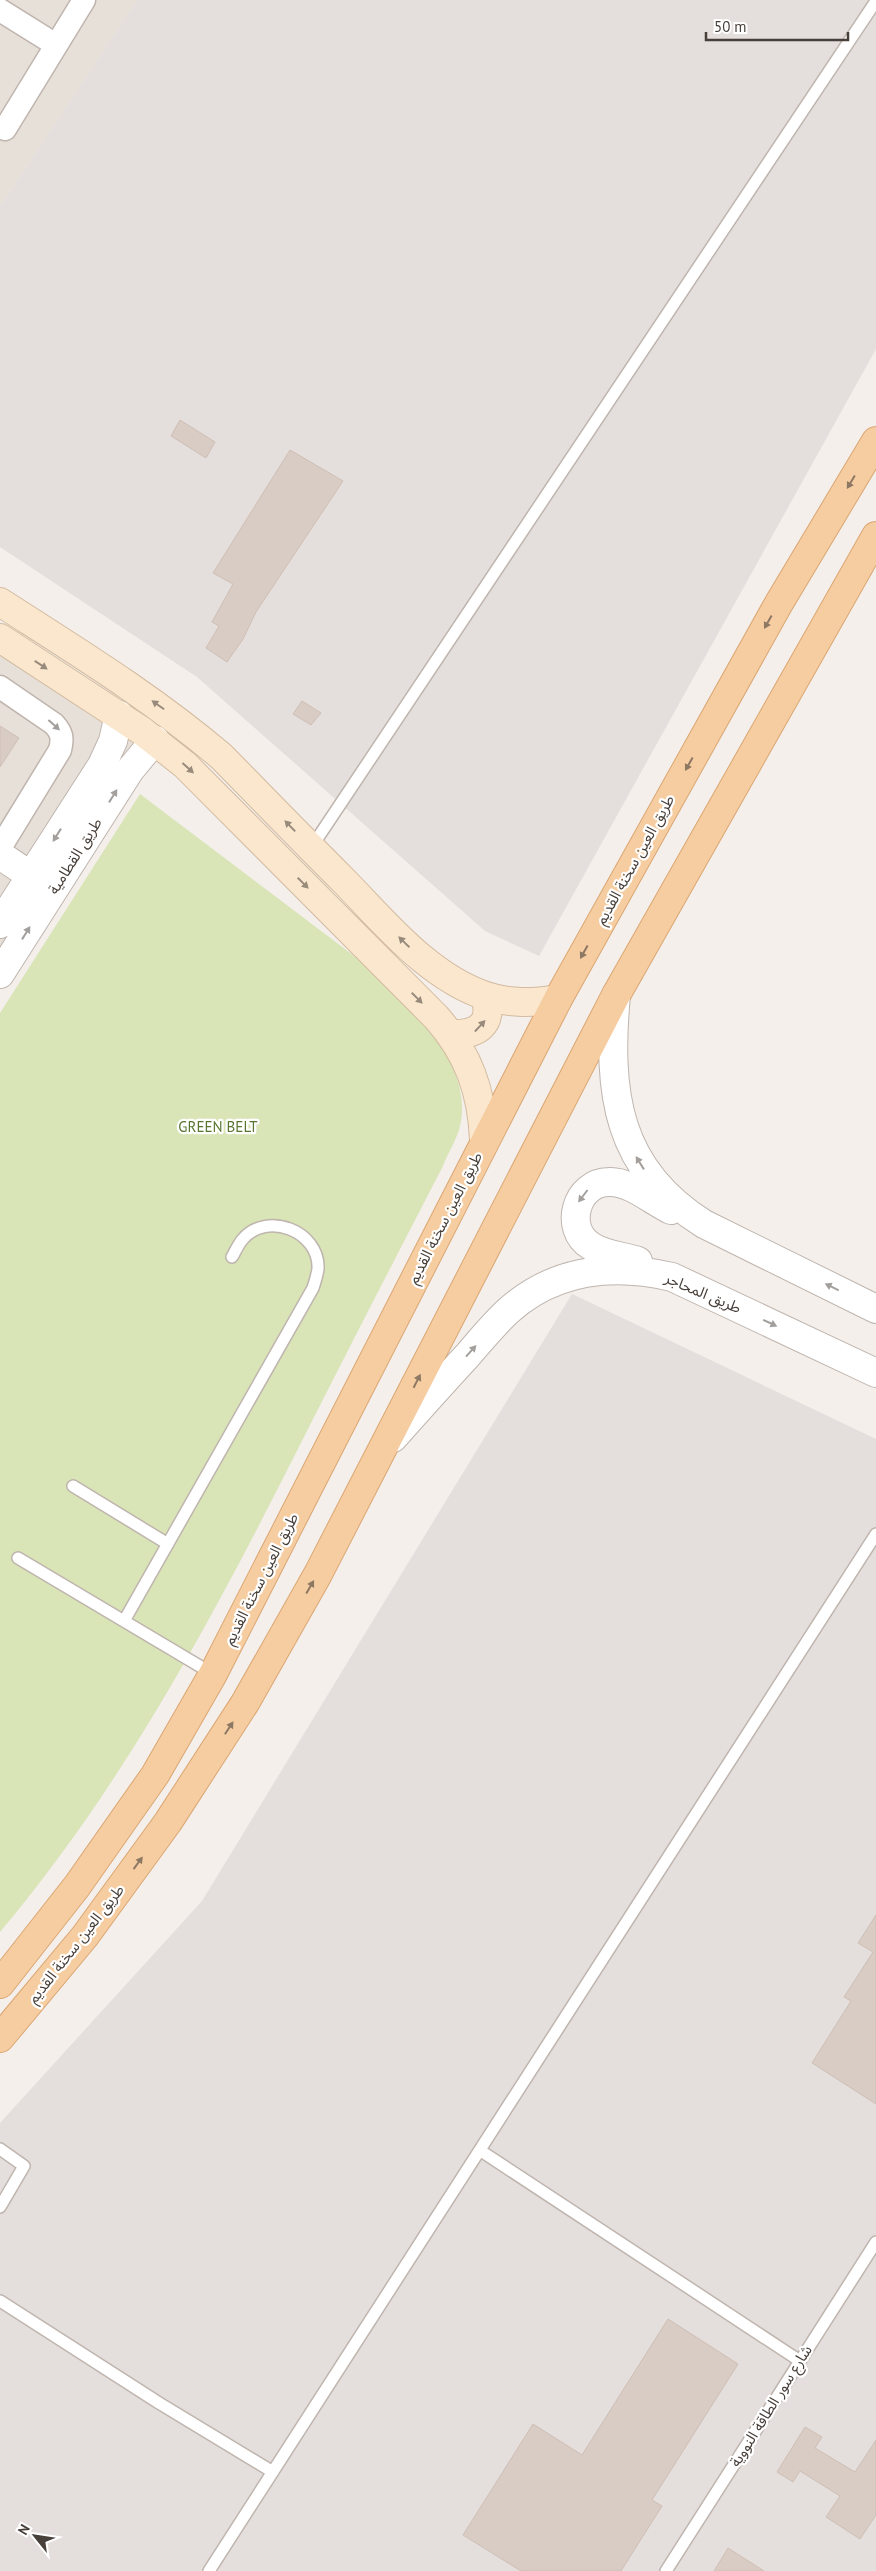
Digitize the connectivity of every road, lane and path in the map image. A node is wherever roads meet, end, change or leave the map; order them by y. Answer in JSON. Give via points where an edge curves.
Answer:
{"nodes":[{"id":1,"x":84,"y":0,"type":"edge"},
{"id":2,"x":876,"y":1,"type":"edge"},
{"id":3,"x":0,"y":10,"type":"edge"},
{"id":4,"x":56,"y":45,"type":"junction"},
{"id":5,"x":5,"y":129,"type":"dead end"},
{"id":6,"x":876,"y":441,"type":"edge"},
{"id":7,"x":876,"y":536,"type":"edge"},
{"id":8,"x":0,"y":602,"type":"edge"},
{"id":9,"x":0,"y":638,"type":"edge"},
{"id":10,"x":0,"y":686,"type":"edge"},
{"id":11,"x":119,"y":715,"type":"junction"},
{"id":12,"x":155,"y":740,"type":"junction"},
{"id":13,"x":0,"y":848,"type":"edge"},
{"id":14,"x":311,"y":848,"type":"junction"},
{"id":15,"x":0,"y":855,"type":"edge"},
{"id":16,"x":32,"y":876,"type":"junction"},
{"id":17,"x":0,"y":924,"type":"edge"},
{"id":18,"x":0,"y":974,"type":"edge"},
{"id":19,"x":616,"y":995,"type":"junction"},
{"id":20,"x":486,"y":996,"type":"junction"},
{"id":21,"x":558,"y":999,"type":"junction"},
{"id":22,"x":451,"y":1034,"type":"junction"},
{"id":23,"x":484,"y":1140,"type":"junction"},
{"id":24,"x":704,"y":1224,"type":"junction"},
{"id":25,"x":232,"y":1257,"type":"dead end"},
{"id":26,"x":672,"y":1278,"type":"junction"},
{"id":27,"x":876,"y":1309,"type":"edge"},
{"id":28,"x":876,"y":1373,"type":"edge"},
{"id":29,"x":380,"y":1452,"type":"junction"},
{"id":30,"x":73,"y":1486,"type":"dead end"},
{"id":31,"x":876,"y":1534,"type":"edge"},
{"id":32,"x":168,"y":1544,"type":"junction"},
{"id":33,"x":18,"y":1558,"type":"dead end"},
{"id":34,"x":124,"y":1621,"type":"junction"},
{"id":35,"x":213,"y":1674,"type":"junction"},
{"id":36,"x":0,"y":1984,"type":"edge"},
{"id":37,"x":0,"y":2038,"type":"edge"},
{"id":38,"x":0,"y":2149,"type":"edge"},
{"id":39,"x":481,"y":2151,"type":"junction"},
{"id":40,"x":0,"y":2208,"type":"edge"},
{"id":41,"x":876,"y":2242,"type":"edge"},
{"id":42,"x":0,"y":2301,"type":"edge"},
{"id":43,"x":800,"y":2361,"type":"junction"},
{"id":44,"x":273,"y":2472,"type":"junction"},
{"id":45,"x":209,"y":2571,"type":"edge"},
{"id":46,"x":666,"y":2571,"type":"edge"}],
"edges":[{"from":1,"to":4,"type":"street"},
{"from":2,"to":14,"type":"lane"},
{"from":3,"to":4,"type":"street"},
{"from":4,"to":5,"type":"street"},
{"from":6,"to":21,"type":"main road","name":"طريق العين سخنة القديم","one_way":true,"via":[[779,603]]},
{"from":7,"to":19,"type":"main road","name":"طريق العين سخنة القديم"},
{"from":14,"to":8,"type":"main road","one_way":true,"via":[[222,757],[193,732],[132,687]]},
{"from":9,"to":11,"type":"main road","one_way":true},
{"from":10,"to":13,"type":"street","one_way":true,"via":[[54,724],[63,740]]},
{"from":11,"to":12,"type":"main road"},
{"from":11,"to":16,"type":"street","name":"طريق القطامية","one_way":true,"via":[[113,741],[102,765]]},
{"from":18,"to":12,"type":"street","name":"طريق القطامية","one_way":true,"via":[[130,770]]},
{"from":12,"to":22,"type":"main road","one_way":true,"via":[[199,778]]},
{"from":20,"to":14,"type":"main road","one_way":true,"via":[[450,978],[424,959]]},
{"from":15,"to":16,"type":"street"},
{"from":16,"to":17,"type":"street","name":"طريق القطامية"},
{"from":24,"to":19,"type":"street","one_way":true,"via":[[657,1186],[625,1135],[614,1065]]},
{"from":29,"to":19,"type":"main road","name":"طريق العين سخنة القديم","one_way":true},
{"from":20,"to":21,"type":"main road","via":[[534,1003]]},
{"from":22,"to":20,"type":"main road","one_way":true,"via":[[474,1032],[482,1026],[487,1016]]},
{"from":21,"to":23,"type":"main road","name":"طريق العين سخنة القديم"},
{"from":22,"to":23,"type":"main road","via":[[475,1080]]},
{"from":23,"to":35,"type":"main road","name":"طريق العين سخنة القديم"},
{"from":24,"to":26,"type":"street","one_way":true,"via":[[619,1183],[596,1184],[579,1201],[576,1225],[590,1246],[638,1261]]},
{"from":27,"to":24,"type":"street","one_way":true},
{"from":25,"to":32,"type":"lane","via":[[242,1239],[259,1228],[280,1225],[299,1232],[313,1248],[318,1268],[313,1288]]},
{"from":26,"to":28,"type":"street","name":"طريق المحاجر","one_way":true},
{"from":29,"to":26,"type":"street","name":"طريق المحاجر","one_way":true,"via":[[508,1311],[532,1293],[557,1280],[595,1271],[643,1270]]},
{"from":37,"to":29,"type":"main road","name":"طريق العين سخنة القديم","one_way":true,"via":[[86,1936],[168,1822],[245,1703],[318,1574]]},
{"from":30,"to":32,"type":"lane"},
{"from":31,"to":39,"type":"lane"},
{"from":32,"to":34,"type":"lane"},
{"from":33,"to":34,"type":"lane"},
{"from":34,"to":35,"type":"lane"},
{"from":35,"to":36,"type":"main road","name":"طريق العين سخنة القديم","via":[[155,1775],[77,1886]]},
{"from":38,"to":40,"type":"lane","via":[[21,2162],[24,2169]]},
{"from":39,"to":43,"type":"lane"},
{"from":39,"to":44,"type":"lane"},
{"from":41,"to":43,"type":"lane","name":"شارع سور الطاقة النووية"},
{"from":42,"to":44,"type":"lane"},
{"from":43,"to":46,"type":"lane","name":"شارع سور الطاقة النووية"},
{"from":44,"to":45,"type":"lane"}]}
